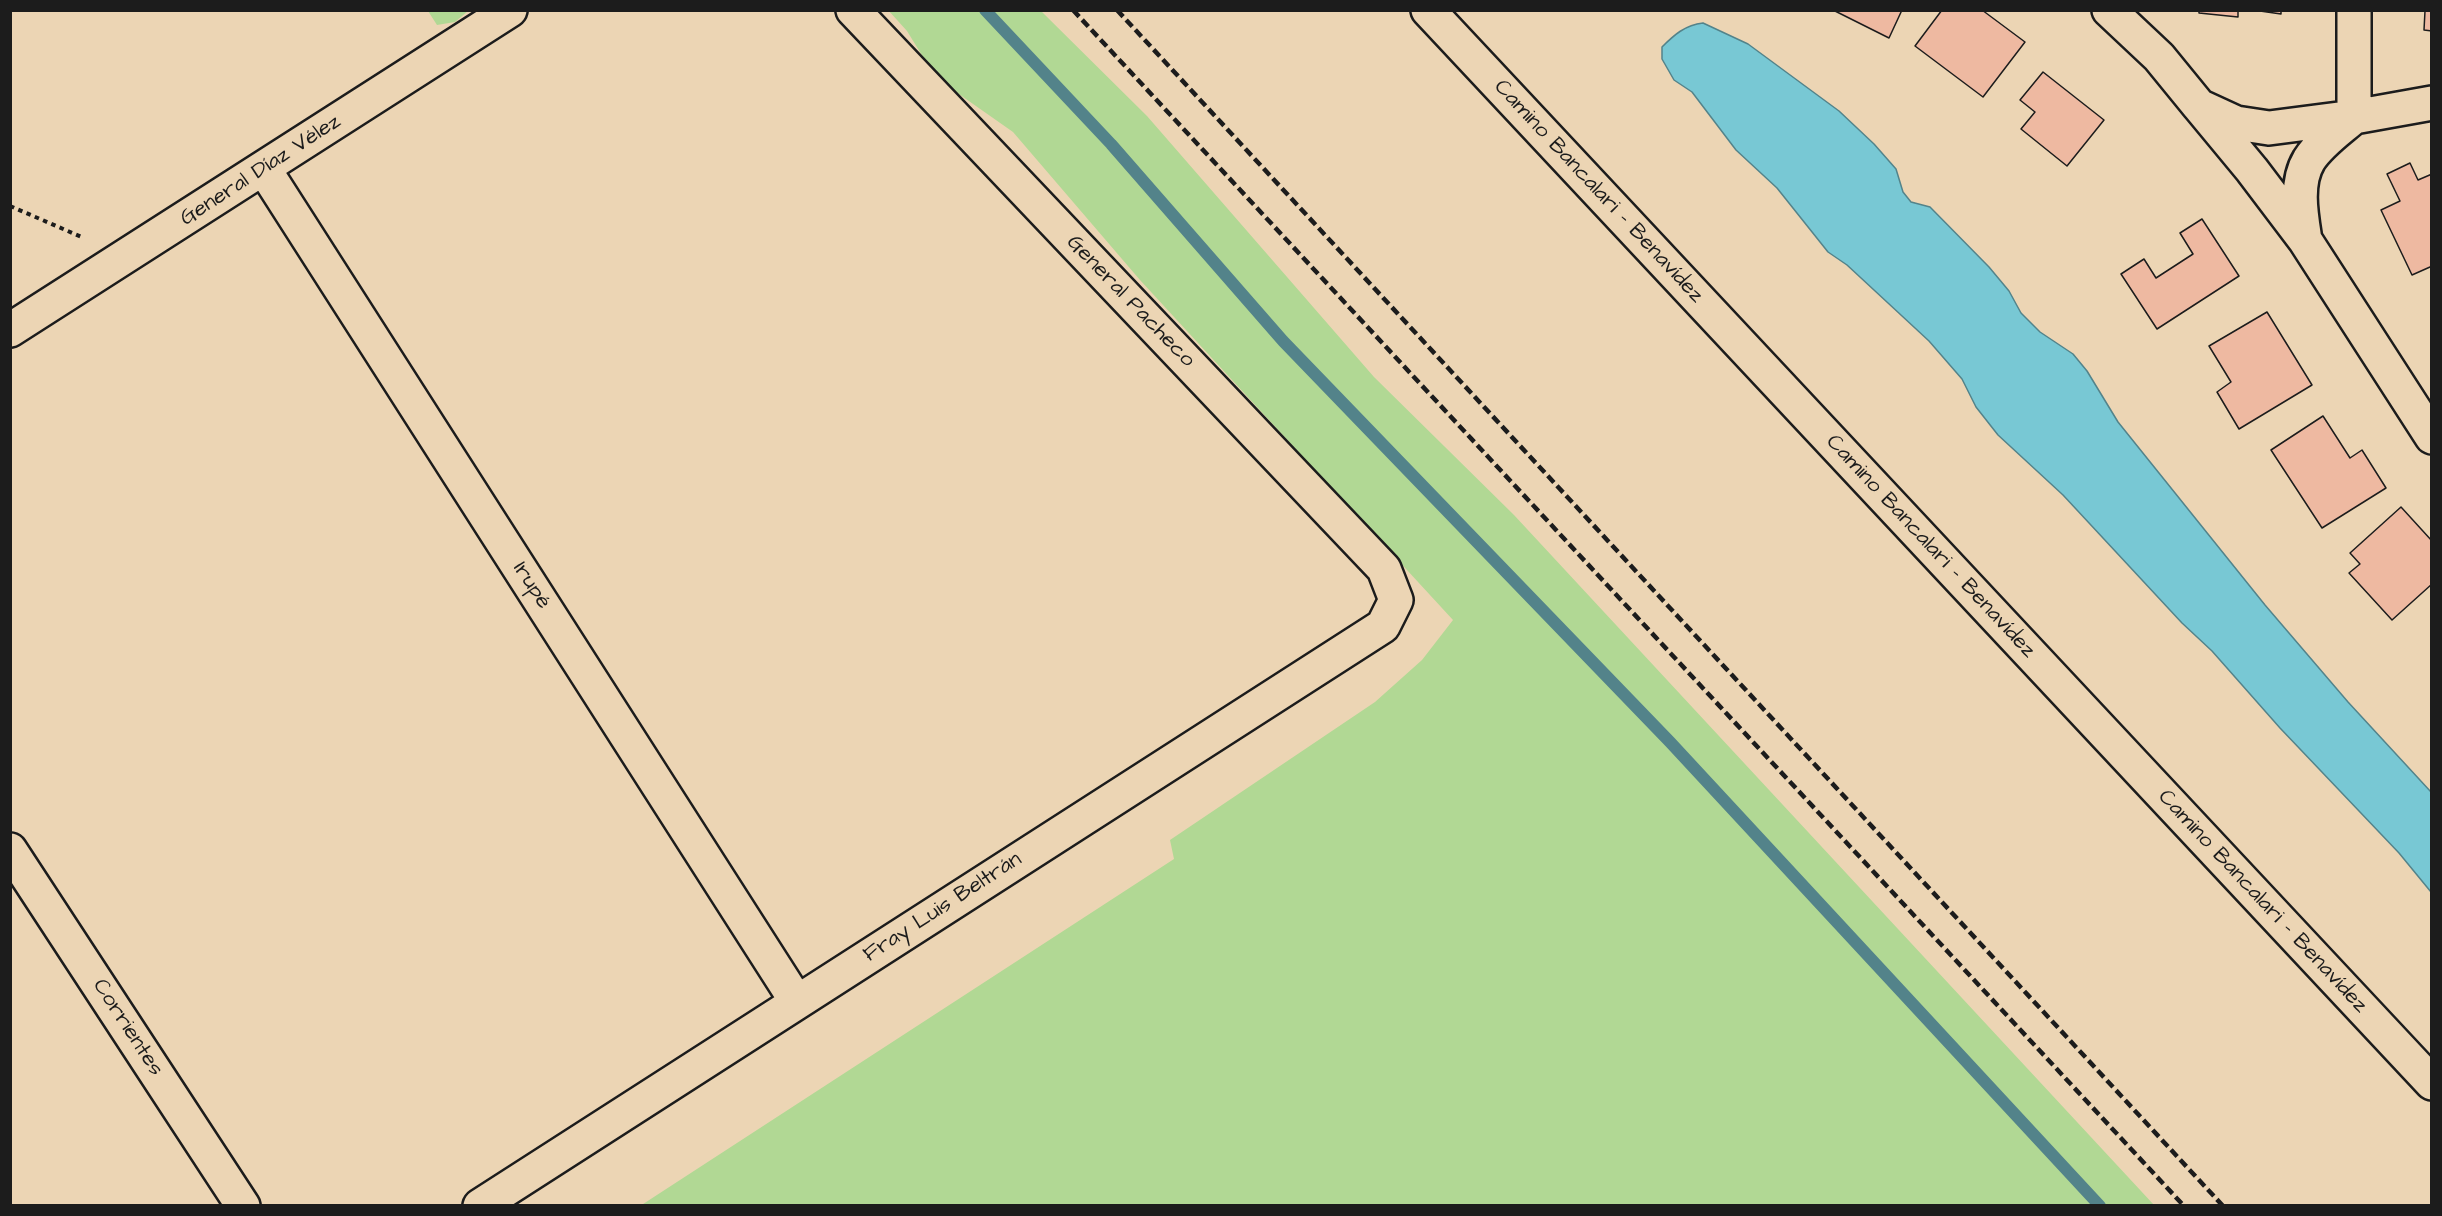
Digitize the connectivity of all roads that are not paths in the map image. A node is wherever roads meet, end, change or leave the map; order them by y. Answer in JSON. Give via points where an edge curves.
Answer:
{"nodes":[{"id":1,"x":510,"y":10,"type":"edge"},
{"id":2,"x":853,"y":10,"type":"edge"},
{"id":3,"x":1428,"y":10,"type":"edge"},
{"id":4,"x":2109,"y":10,"type":"edge"},
{"id":5,"x":2354,"y":10,"type":"edge"},
{"id":6,"x":2432,"y":103,"type":"edge"},
{"id":7,"x":2199,"y":106,"type":"junction"},
{"id":8,"x":2354,"y":117,"type":"junction"},
{"id":9,"x":264,"y":169,"type":"junction"},
{"id":10,"x":2306,"y":240,"type":"junction"},
{"id":11,"x":10,"y":330,"type":"edge"},
{"id":12,"x":2432,"y":437,"type":"edge"},
{"id":13,"x":1396,"y":600,"type":"joint"},
{"id":14,"x":10,"y":850,"type":"edge"},
{"id":15,"x":797,"y":1002,"type":"junction"},
{"id":16,"x":2432,"y":1083,"type":"edge"},
{"id":17,"x":243,"y":1206,"type":"edge"},
{"id":18,"x":480,"y":1206,"type":"edge"}],
"edges":[{"from":1,"to":9,"type":"street","name":"General Díaz Vélez"},
{"from":2,"to":13,"type":"street","name":"General Pacheco","via":[[1384,569]]},
{"from":3,"to":16,"type":"street","name":"Camino Bancalari - Benavídez"},
{"from":4,"to":7,"type":"street","via":[[2158,57]]},
{"from":5,"to":8,"type":"street"},
{"from":6,"to":8,"type":"street"},
{"from":7,"to":8,"type":"street","via":[[2235,123],[2269,128]]},
{"from":7,"to":10,"type":"street"},
{"from":8,"to":10,"type":"street","via":[[2309,161],[2300,212]]},
{"from":9,"to":11,"type":"street","name":"General Díaz Vélez"},
{"from":9,"to":15,"type":"street","name":"Irupé"},
{"from":10,"to":12,"type":"street"},
{"from":13,"to":15,"type":"street","name":"Fray Luis Beltrán","via":[[1383,626]]},
{"from":14,"to":17,"type":"street","name":"Corrientes"},
{"from":15,"to":18,"type":"street","name":"Fray Luis Beltrán"}]}
